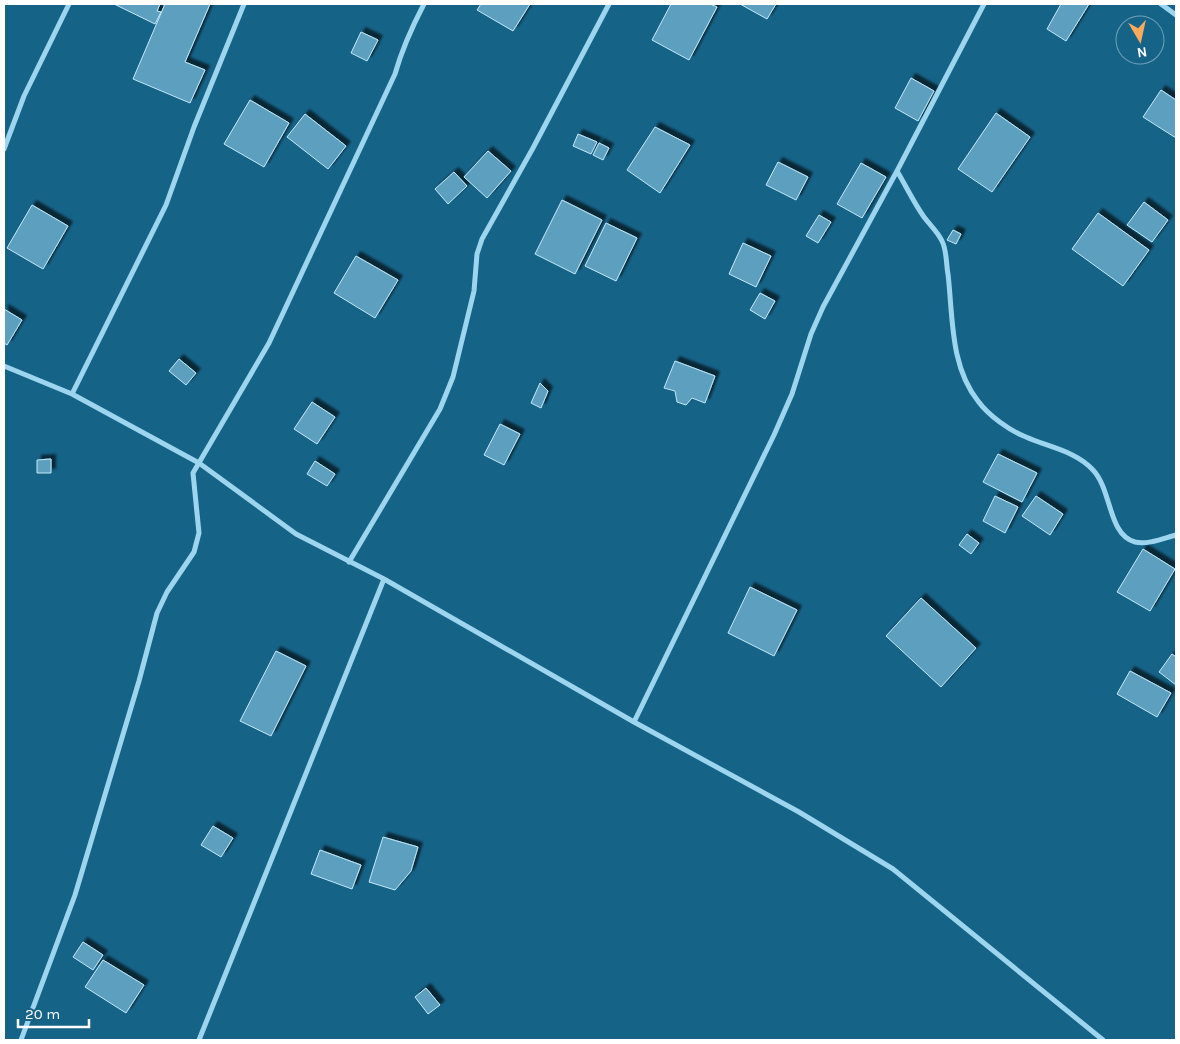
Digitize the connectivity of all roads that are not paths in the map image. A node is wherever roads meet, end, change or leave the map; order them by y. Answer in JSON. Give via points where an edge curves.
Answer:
{"nodes":[{"id":1,"x":69,"y":4,"type":"edge"},
{"id":2,"x":244,"y":4,"type":"edge"},
{"id":3,"x":424,"y":4,"type":"edge"},
{"id":4,"x":609,"y":4,"type":"edge"},
{"id":5,"x":984,"y":4,"type":"edge"},
{"id":6,"x":1161,"y":4,"type":"edge"},
{"id":7,"x":1176,"y":15,"type":"edge"},
{"id":8,"x":4,"y":149,"type":"edge"},
{"id":9,"x":897,"y":171,"type":"junction"},
{"id":10,"x":4,"y":366,"type":"edge"},
{"id":11,"x":72,"y":394,"type":"junction"},
{"id":12,"x":199,"y":463,"type":"junction"},
{"id":13,"x":1176,"y":535,"type":"edge"},
{"id":14,"x":350,"y":562,"type":"junction"},
{"id":15,"x":384,"y":579,"type":"junction"},
{"id":16,"x":634,"y":722,"type":"junction"},
{"id":17,"x":21,"y":1040,"type":"edge"},
{"id":18,"x":199,"y":1040,"type":"edge"},
{"id":19,"x":1103,"y":1040,"type":"edge"}],
"edges":[{"from":1,"to":8,"type":"street","via":[[24,96]]},
{"from":2,"to":11,"type":"street","via":[[166,204]]},
{"from":3,"to":12,"type":"street","via":[[395,74],[269,343]]},
{"from":4,"to":14,"type":"street","via":[[482,239],[465,335],[440,409]]},
{"from":5,"to":9,"type":"street"},
{"from":6,"to":7,"type":"street"},
{"from":9,"to":13,"type":"street","via":[[942,241],[960,367],[966,384],[979,403],[1024,437],[1083,460],[1101,479],[1116,527],[1124,536],[1135,542],[1146,542]]},
{"from":9,"to":16,"type":"street","via":[[823,307],[778,427]]},
{"from":10,"to":11,"type":"street"},
{"from":11,"to":12,"type":"street"},
{"from":12,"to":14,"type":"street","via":[[296,534]]},
{"from":12,"to":17,"type":"street","via":[[193,472],[199,532],[194,552],[157,613],[140,680],[74,895]]},
{"from":14,"to":15,"type":"street"},
{"from":15,"to":16,"type":"street"},
{"from":15,"to":18,"type":"street"},
{"from":16,"to":19,"type":"street","via":[[799,812],[893,869]]}]}
